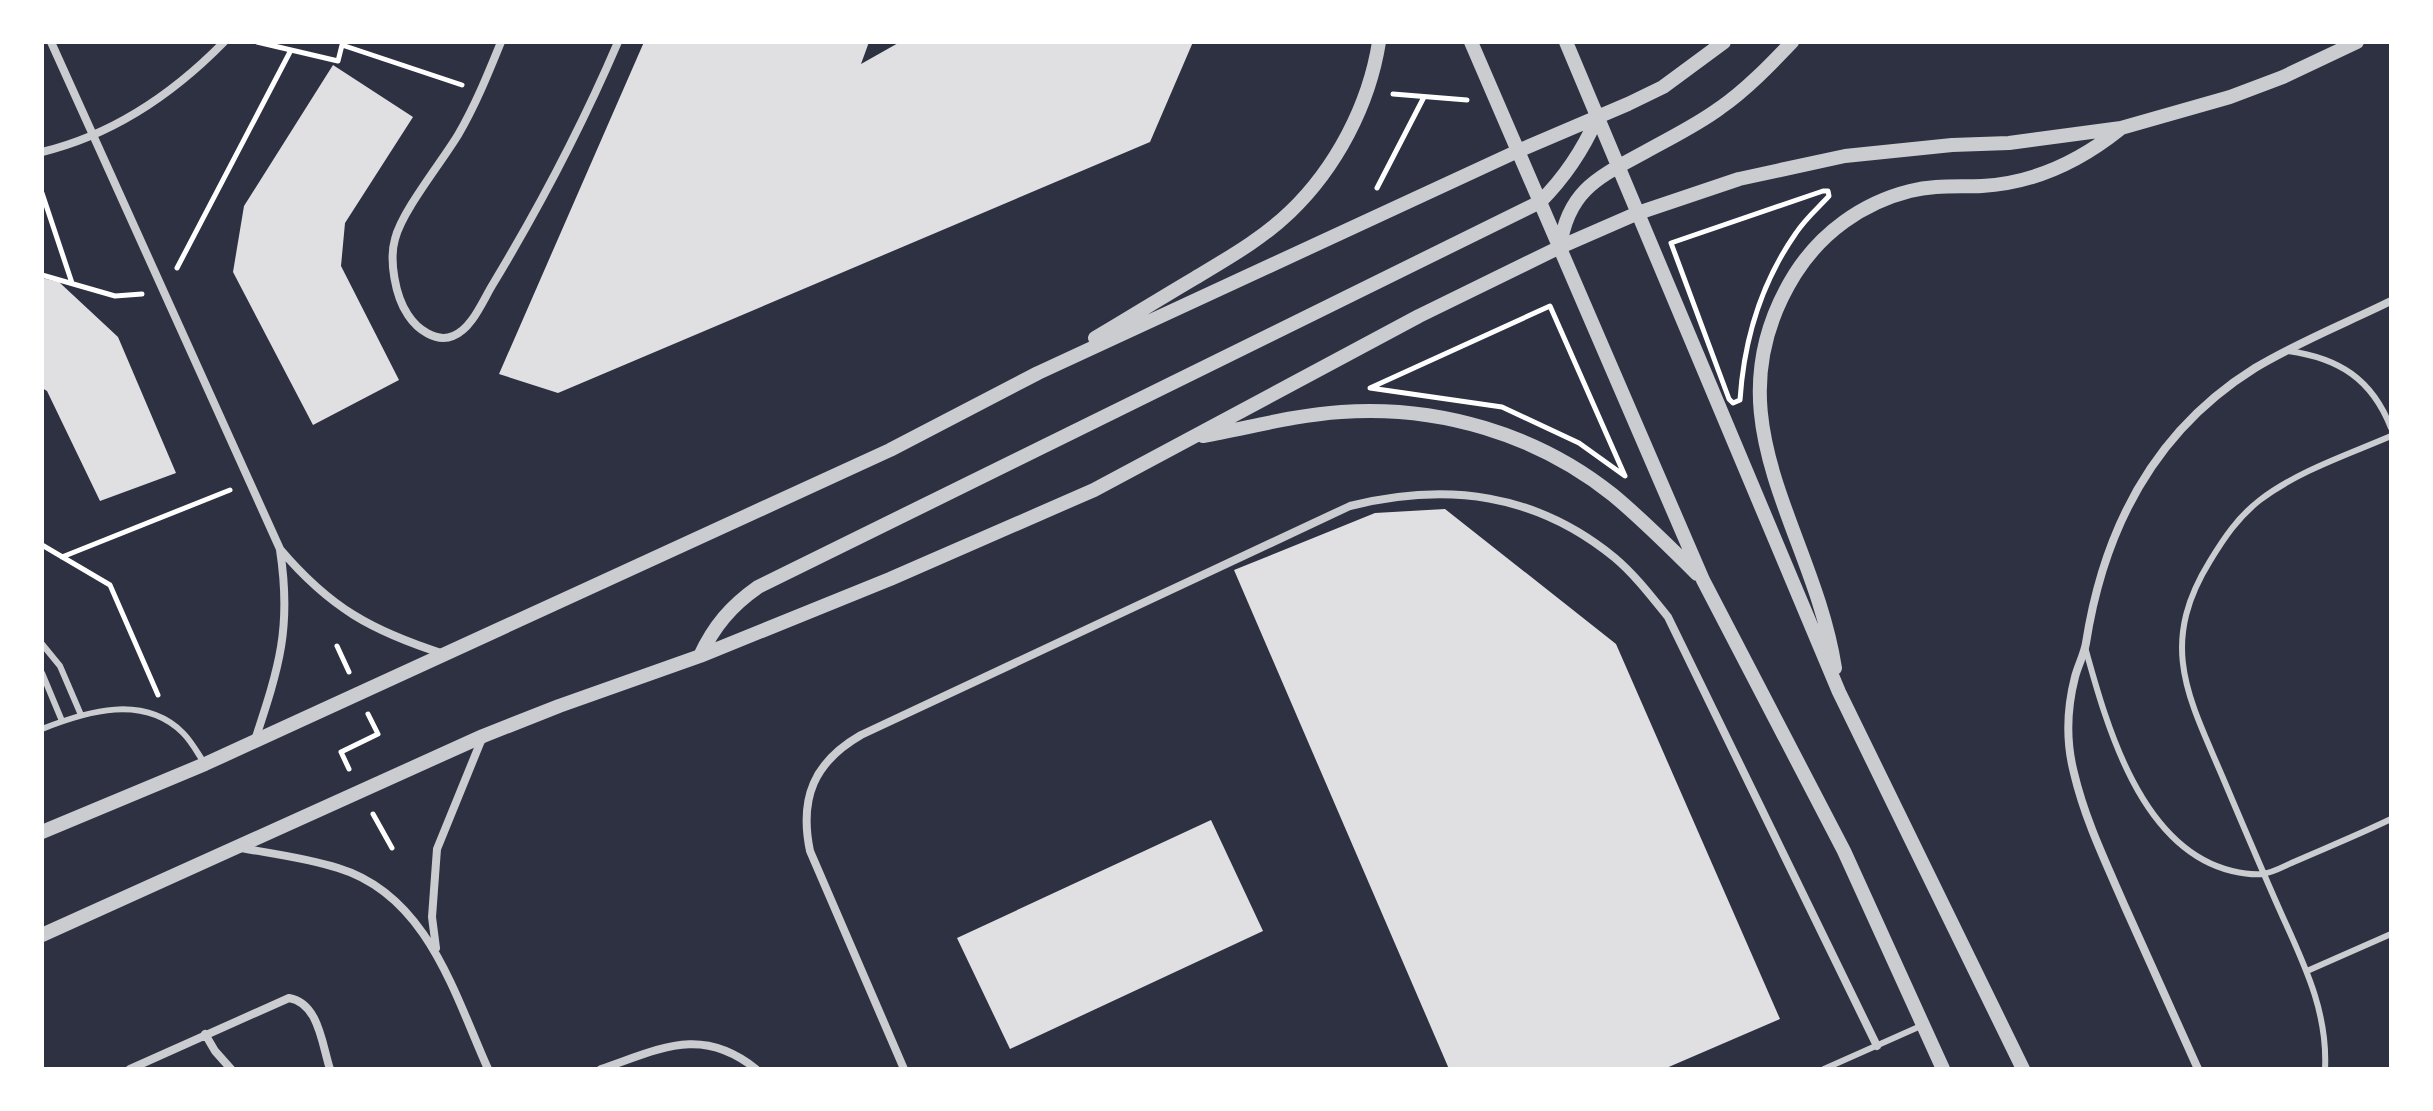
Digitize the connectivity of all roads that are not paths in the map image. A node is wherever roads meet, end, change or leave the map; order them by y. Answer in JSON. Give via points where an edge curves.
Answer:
{"nodes":[{"id":1,"x":51,"y":42,"type":"edge"},
{"id":2,"x":224,"y":42,"type":"edge"},
{"id":3,"x":501,"y":42,"type":"edge"},
{"id":4,"x":618,"y":42,"type":"edge"},
{"id":5,"x":1379,"y":42,"type":"edge"},
{"id":6,"x":1471,"y":42,"type":"edge"},
{"id":7,"x":1566,"y":42,"type":"edge"},
{"id":8,"x":1724,"y":42,"type":"edge"},
{"id":9,"x":1792,"y":42,"type":"edge"},
{"id":10,"x":2357,"y":42,"type":"edge"},
{"id":11,"x":1597,"y":118,"type":"junction"},
{"id":12,"x":2121,"y":128,"type":"junction"},
{"id":13,"x":93,"y":135,"type":"junction"},
{"id":14,"x":1518,"y":151,"type":"junction"},
{"id":15,"x":42,"y":152,"type":"edge"},
{"id":16,"x":1618,"y":166,"type":"junction"},
{"id":17,"x":1540,"y":202,"type":"junction"},
{"id":18,"x":1638,"y":213,"type":"junction"},
{"id":19,"x":1560,"y":247,"type":"junction"},
{"id":20,"x":2391,"y":301,"type":"edge"},
{"id":21,"x":2287,"y":351,"type":"junction"},
{"id":22,"x":1038,"y":373,"type":"junction"},
{"id":23,"x":2391,"y":428,"type":"edge"},
{"id":24,"x":2391,"y":436,"type":"edge"},
{"id":25,"x":1190,"y":438,"type":"junction"},
{"id":26,"x":280,"y":549,"type":"junction"},
{"id":27,"x":1703,"y":580,"type":"junction"},
{"id":28,"x":42,"y":644,"type":"edge"},
{"id":29,"x":2085,"y":647,"type":"junction"},
{"id":30,"x":444,"y":654,"type":"junction"},
{"id":31,"x":700,"y":656,"type":"junction"},
{"id":32,"x":42,"y":673,"type":"edge"},
{"id":33,"x":1839,"y":692,"type":"junction"},
{"id":34,"x":81,"y":715,"type":"junction"},
{"id":35,"x":62,"y":721,"type":"junction"},
{"id":36,"x":42,"y":729,"type":"edge"},
{"id":37,"x":483,"y":736,"type":"junction"},
{"id":38,"x":255,"y":741,"type":"junction"},
{"id":39,"x":205,"y":764,"type":"junction"},
{"id":40,"x":2391,"y":819,"type":"edge"},
{"id":41,"x":42,"y":832,"type":"edge"},
{"id":42,"x":237,"y":847,"type":"junction"},
{"id":43,"x":2264,"y":874,"type":"junction"},
{"id":44,"x":2391,"y":934,"type":"edge"},
{"id":45,"x":42,"y":935,"type":"edge"},
{"id":46,"x":437,"y":953,"type":"junction"},
{"id":47,"x":2307,"y":971,"type":"junction"},
{"id":48,"x":1923,"y":1025,"type":"junction"},
{"id":49,"x":205,"y":1034,"type":"junction"},
{"id":50,"x":1877,"y":1046,"type":"junction"},
{"id":51,"x":130,"y":1069,"type":"edge"},
{"id":52,"x":231,"y":1069,"type":"edge"},
{"id":53,"x":330,"y":1069,"type":"edge"},
{"id":54,"x":488,"y":1069,"type":"edge"},
{"id":55,"x":601,"y":1069,"type":"edge"},
{"id":56,"x":756,"y":1069,"type":"edge"},
{"id":57,"x":904,"y":1069,"type":"edge"},
{"id":58,"x":1824,"y":1069,"type":"edge"},
{"id":59,"x":1943,"y":1069,"type":"edge"},
{"id":60,"x":2023,"y":1069,"type":"edge"},
{"id":61,"x":2198,"y":1069,"type":"edge"},
{"id":62,"x":2325,"y":1069,"type":"edge"}],
"edges":[{"from":1,"to":13,"type":"street"},
{"from":2,"to":13,"type":"street","via":[[157,100]]},
{"from":3,"to":4,"type":"street","via":[[459,133],[402,222],[392,249],[406,314],[434,337],[453,337],[468,325],[566,155]]},
{"from":5,"to":22,"type":"street","via":[[1357,118],[1328,168],[1290,212],[1245,248]]},
{"from":6,"to":14,"type":"street"},
{"from":7,"to":11,"type":"street"},
{"from":8,"to":11,"type":"street","via":[[1663,87]]},
{"from":9,"to":16,"type":"street","via":[[1721,107]]},
{"from":10,"to":12,"type":"street","via":[[2230,97]]},
{"from":11,"to":14,"type":"street"},
{"from":11,"to":16,"type":"street"},
{"from":11,"to":17,"type":"street","via":[[1577,157]]},
{"from":12,"to":18,"type":"street","via":[[2023,142],[1845,156],[1739,179]]},
{"from":12,"to":33,"type":"street","via":[[2097,148],[2039,176],[1923,188],[1867,207],[1820,241],[1786,288],[1761,370],[1761,428],[1821,603]]},
{"from":13,"to":15,"type":"street"},
{"from":13,"to":26,"type":"street"},
{"from":14,"to":17,"type":"street"},
{"from":14,"to":22,"type":"street"},
{"from":16,"to":18,"type":"street"},
{"from":16,"to":19,"type":"street","via":[[1577,198]]},
{"from":17,"to":19,"type":"street"},
{"from":17,"to":31,"type":"street","via":[[758,587],[724,615]]},
{"from":18,"to":19,"type":"street"},
{"from":18,"to":33,"type":"street"},
{"from":19,"to":25,"type":"street"},
{"from":19,"to":27,"type":"street"},
{"from":20,"to":21,"type":"street"},
{"from":21,"to":23,"type":"lane","via":[[2328,359],[2346,369],[2376,398]]},
{"from":21,"to":29,"type":"street","via":[[2224,391],[2148,472],[2112,538],[2090,610]]},
{"from":22,"to":30,"type":"street","via":[[890,450]]},
{"from":24,"to":43,"type":"lane","via":[[2294,478],[2259,501],[2224,538],[2187,606],[2181,656],[2185,682]]},
{"from":25,"to":27,"type":"street","via":[[1338,412],[1468,422],[1539,448],[1576,469],[1644,521]]},
{"from":25,"to":31,"type":"street","via":[[1094,490]]},
{"from":26,"to":30,"type":"street","via":[[325,597],[348,612],[381,632]]},
{"from":26,"to":38,"type":"street","via":[[283,645]]},
{"from":27,"to":48,"type":"street","via":[[1844,851]]},
{"from":28,"to":34,"type":"lane","via":[[60,666]]},
{"from":29,"to":43,"type":"lane","via":[[2111,730],[2163,828],[2197,858]]},
{"from":29,"to":61,"type":"street","via":[[2069,709],[2073,773],[2104,860]]},
{"from":30,"to":38,"type":"street"},
{"from":31,"to":37,"type":"street"},
{"from":32,"to":35,"type":"lane"},
{"from":33,"to":60,"type":"street"},
{"from":34,"to":35,"type":"lane"},
{"from":34,"to":39,"type":"lane","via":[[135,710],[169,722]]},
{"from":35,"to":36,"type":"lane"},
{"from":37,"to":42,"type":"street"},
{"from":37,"to":46,"type":"street","via":[[437,849],[432,917]]},
{"from":38,"to":39,"type":"street"},
{"from":39,"to":41,"type":"street"},
{"from":40,"to":43,"type":"lane"},
{"from":42,"to":45,"type":"street"},
{"from":42,"to":46,"type":"street","via":[[341,868],[364,879],[406,910]]},
{"from":43,"to":47,"type":"lane"},
{"from":44,"to":47,"type":"lane"},
{"from":46,"to":54,"type":"street"},
{"from":47,"to":62,"type":"lane","via":[[2323,1019]]},
{"from":48,"to":50,"type":"lane"},
{"from":48,"to":59,"type":"street"},
{"from":49,"to":51,"type":"street"},
{"from":49,"to":52,"type":"street"},
{"from":49,"to":53,"type":"street","via":[[280,1001],[299,1000],[312,1013]]},
{"from":50,"to":57,"type":"street","via":[[1668,617],[1642,584],[1616,559],[1555,520],[1488,498],[1418,493],[1350,506],[861,735],[825,762],[806,805],[810,851]]},
{"from":50,"to":58,"type":"lane"},
{"from":55,"to":56,"type":"street","via":[[690,1042],[726,1049]]}]}
